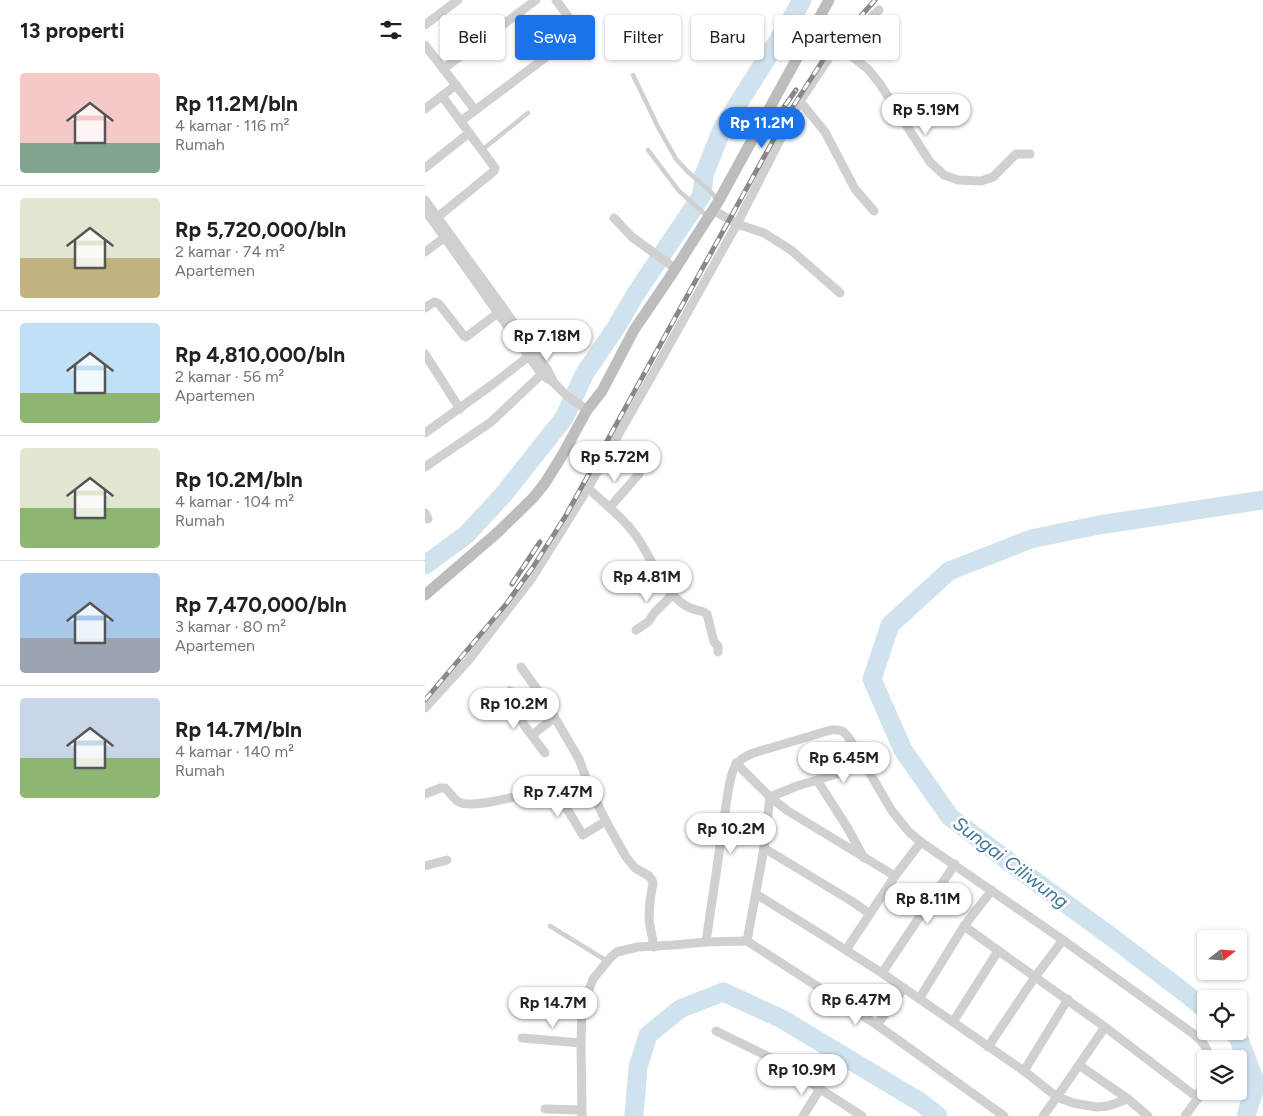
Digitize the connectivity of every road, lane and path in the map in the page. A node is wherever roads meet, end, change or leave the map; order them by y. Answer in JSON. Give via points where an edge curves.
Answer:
{"nodes":[{"id":1,"x":458,"y":0,"type":"edge"},
{"id":2,"x":536,"y":0,"type":"edge"},
{"id":3,"x":556,"y":0,"type":"edge"},
{"id":4,"x":829,"y":0,"type":"edge"},
{"id":5,"x":879,"y":10,"type":"dead end"},
{"id":6,"x":874,"y":15,"type":"edge"},
{"id":7,"x":425,"y":25,"type":"edge"},
{"id":8,"x":425,"y":45,"type":"edge"},
{"id":9,"x":828,"y":60,"type":"edge"},
{"id":10,"x":856,"y":60,"type":"edge"},
{"id":11,"x":443,"y":69,"type":"junction"},
{"id":12,"x":633,"y":75,"type":"dead end"},
{"id":13,"x":456,"y":85,"type":"junction"},
{"id":14,"x":442,"y":96,"type":"junction"},
{"id":15,"x":800,"y":101,"type":"junction"},
{"id":16,"x":425,"y":109,"type":"edge"},
{"id":17,"x":475,"y":110,"type":"junction"},
{"id":18,"x":528,"y":113,"type":"dead end"},
{"id":19,"x":461,"y":121,"type":"junction"},
{"id":20,"x":469,"y":133,"type":"junction"},
{"id":21,"x":482,"y":150,"type":"junction"},
{"id":22,"x":648,"y":150,"type":"dead end"},
{"id":23,"x":1029,"y":154,"type":"dead end"},
{"id":24,"x":425,"y":168,"type":"edge"},
{"id":25,"x":425,"y":200,"type":"edge"},
{"id":26,"x":425,"y":210,"type":"edge"},
{"id":27,"x":713,"y":210,"type":"junction"},
{"id":28,"x":874,"y":211,"type":"dead end"},
{"id":29,"x":614,"y":218,"type":"dead end"},
{"id":30,"x":435,"y":219,"type":"junction"},
{"id":31,"x":737,"y":224,"type":"junction"},
{"id":32,"x":447,"y":235,"type":"junction"},
{"id":33,"x":425,"y":252,"type":"edge"},
{"id":34,"x":676,"y":269,"type":"junction"},
{"id":35,"x":840,"y":293,"type":"dead end"},
{"id":36,"x":425,"y":308,"type":"edge"},
{"id":37,"x":501,"y":311,"type":"junction"},
{"id":38,"x":425,"y":354,"type":"edge"},
{"id":39,"x":531,"y":354,"type":"junction"},
{"id":40,"x":544,"y":372,"type":"junction"},
{"id":41,"x":460,"y":409,"type":"junction"},
{"id":42,"x":584,"y":409,"type":"junction"},
{"id":43,"x":425,"y":433,"type":"edge"},
{"id":44,"x":425,"y":467,"type":"edge"},
{"id":45,"x":639,"y":474,"type":"dead end"},
{"id":46,"x":588,"y":488,"type":"junction"},
{"id":47,"x":610,"y":507,"type":"junction"},
{"id":48,"x":426,"y":591,"type":"edge"},
{"id":49,"x":673,"y":594,"type":"junction"},
{"id":50,"x":636,"y":630,"type":"dead end"},
{"id":51,"x":718,"y":652,"type":"dead end"},
{"id":52,"x":521,"y":667,"type":"dead end"},
{"id":53,"x":510,"y":692,"type":"dead end"},
{"id":54,"x":425,"y":708,"type":"edge"},
{"id":55,"x":554,"y":718,"type":"junction"},
{"id":56,"x":532,"y":735,"type":"junction"},
{"id":57,"x":545,"y":753,"type":"dead end"},
{"id":58,"x":736,"y":762,"type":"junction"},
{"id":59,"x":865,"y":765,"type":"junction"},
{"id":60,"x":817,"y":780,"type":"junction"},
{"id":61,"x":425,"y":794,"type":"edge"},
{"id":62,"x":771,"y":797,"type":"junction"},
{"id":63,"x":606,"y":821,"type":"junction"},
{"id":64,"x":921,"y":842,"type":"junction"},
{"id":65,"x":764,"y":848,"type":"junction"},
{"id":66,"x":864,"y":858,"type":"junction"},
{"id":67,"x":447,"y":860,"type":"dead end"},
{"id":68,"x":955,"y":864,"type":"junction"},
{"id":69,"x":425,"y":866,"type":"edge"},
{"id":70,"x":895,"y":876,"type":"junction"},
{"id":71,"x":992,"y":890,"type":"junction"},
{"id":72,"x":756,"y":894,"type":"junction"},
{"id":73,"x":870,"y":914,"type":"junction"},
{"id":74,"x":550,"y":926,"type":"dead end"},
{"id":75,"x":964,"y":926,"type":"junction"},
{"id":76,"x":747,"y":940,"type":"junction"},
{"id":77,"x":1063,"y":940,"type":"junction"},
{"id":78,"x":706,"y":942,"type":"junction"},
{"id":79,"x":654,"y":947,"type":"junction"},
{"id":80,"x":846,"y":950,"type":"junction"},
{"id":81,"x":998,"y":951,"type":"junction"},
{"id":82,"x":607,"y":961,"type":"junction"},
{"id":83,"x":882,"y":973,"type":"junction"},
{"id":84,"x":1035,"y":977,"type":"junction"},
{"id":85,"x":904,"y":988,"type":"junction"},
{"id":86,"x":919,"y":999,"type":"junction"},
{"id":87,"x":1068,"y":999,"type":"junction"},
{"id":88,"x":953,"y":1022,"type":"junction"},
{"id":89,"x":877,"y":1025,"type":"junction"},
{"id":90,"x":1105,"y":1026,"type":"junction"},
{"id":91,"x":716,"y":1031,"type":"dead end"},
{"id":92,"x":522,"y":1038,"type":"dead end"},
{"id":93,"x":581,"y":1043,"type":"junction"},
{"id":94,"x":988,"y":1047,"type":"junction"},
{"id":95,"x":1207,"y":1050,"type":"edge"},
{"id":96,"x":1079,"y":1065,"type":"junction"},
{"id":97,"x":1024,"y":1071,"type":"junction"},
{"id":98,"x":821,"y":1089,"type":"junction"},
{"id":99,"x":1057,"y":1097,"type":"junction"},
{"id":100,"x":1197,"y":1097,"type":"edge"},
{"id":101,"x":1128,"y":1099,"type":"junction"},
{"id":102,"x":1197,"y":1099,"type":"edge"},
{"id":103,"x":545,"y":1108,"type":"dead end"},
{"id":104,"x":582,"y":1113,"type":"edge"},
{"id":105,"x":803,"y":1116,"type":"edge"},
{"id":106,"x":862,"y":1116,"type":"edge"},
{"id":107,"x":1004,"y":1116,"type":"edge"},
{"id":108,"x":1043,"y":1116,"type":"edge"},
{"id":109,"x":1148,"y":1116,"type":"edge"},
{"id":110,"x":1185,"y":1116,"type":"edge"}],
"edges":[{"from":1,"to":7,"type":"street"},
{"from":2,"to":11,"type":"street"},
{"from":3,"to":17,"type":"street","via":[[578,33]]},
{"from":4,"to":27,"type":"main road"},
{"from":5,"to":6,"type":"street"},
{"from":8,"to":11,"type":"street"},
{"from":9,"to":15,"type":"street"},
{"from":10,"to":23,"type":"street","via":[[868,69],[929,162],[944,175],[958,180],[981,181],[993,177],[1016,154]]},
{"from":11,"to":13,"type":"street"},
{"from":12,"to":27,"type":"lane","via":[[676,159],[711,192]]},
{"from":13,"to":14,"type":"street"},
{"from":13,"to":17,"type":"street"},
{"from":14,"to":16,"type":"street"},
{"from":14,"to":19,"type":"street"},
{"from":15,"to":28,"type":"street","via":[[825,132],[855,189]]},
{"from":15,"to":31,"type":"street"},
{"from":17,"to":19,"type":"street"},
{"from":18,"to":21,"type":"lane"},
{"from":19,"to":20,"type":"street"},
{"from":20,"to":21,"type":"street"},
{"from":20,"to":24,"type":"street"},
{"from":21,"to":30,"type":"street","via":[[495,167],[494,171]]},
{"from":22,"to":27,"type":"lane","via":[[679,191],[699,209]]},
{"from":25,"to":30,"type":"street"},
{"from":26,"to":30,"type":"street"},
{"from":27,"to":31,"type":"street"},
{"from":27,"to":34,"type":"main road"},
{"from":29,"to":34,"type":"street","via":[[632,237]]},
{"from":30,"to":32,"type":"street"},
{"from":31,"to":35,"type":"street","via":[[764,232],[791,250]]},
{"from":31,"to":46,"type":"street"},
{"from":32,"to":33,"type":"street"},
{"from":32,"to":37,"type":"street"},
{"from":34,"to":42,"type":"main road","via":[[634,330],[601,391]]},
{"from":36,"to":37,"type":"street","via":[[434,302],[439,304],[466,337]]},
{"from":37,"to":39,"type":"street"},
{"from":38,"to":41,"type":"street"},
{"from":39,"to":40,"type":"street"},
{"from":39,"to":41,"type":"street"},
{"from":40,"to":42,"type":"street","via":[[565,395]]},
{"from":40,"to":44,"type":"street","via":[[491,422]]},
{"from":41,"to":43,"type":"street"},
{"from":42,"to":48,"type":"main road","via":[[563,454],[533,498],[497,533]]},
{"from":45,"to":47,"type":"street"},
{"from":46,"to":47,"type":"street"},
{"from":46,"to":54,"type":"street","via":[[517,599],[468,661]]},
{"from":47,"to":49,"type":"street","via":[[638,539]]},
{"from":49,"to":50,"type":"street","via":[[648,622]]},
{"from":49,"to":51,"type":"street","via":[[682,604],[707,614]]},
{"from":52,"to":55,"type":"street"},
{"from":53,"to":56,"type":"street","via":[[524,725]]},
{"from":55,"to":56,"type":"street"},
{"from":55,"to":63,"type":"street","via":[[579,760]]},
{"from":56,"to":57,"type":"street"},
{"from":58,"to":59,"type":"street","via":[[753,753],[839,729],[846,734]]},
{"from":58,"to":62,"type":"street"},
{"from":58,"to":78,"type":"street","via":[[731,774]]},
{"from":59,"to":60,"type":"street"},
{"from":59,"to":64,"type":"street","via":[[892,811]]},
{"from":60,"to":62,"type":"street"},
{"from":60,"to":66,"type":"street"},
{"from":61,"to":63,"type":"street","via":[[445,788],[465,804],[492,802],[547,790],[560,798],[583,835]]},
{"from":62,"to":65,"type":"street"},
{"from":62,"to":66,"type":"street"},
{"from":63,"to":79,"type":"street","via":[[630,862],[652,880],[649,920]]},
{"from":64,"to":68,"type":"street"},
{"from":64,"to":70,"type":"street"},
{"from":65,"to":72,"type":"street"},
{"from":65,"to":73,"type":"street"},
{"from":66,"to":70,"type":"street"},
{"from":67,"to":69,"type":"street"},
{"from":68,"to":71,"type":"street"},
{"from":68,"to":83,"type":"street"},
{"from":70,"to":73,"type":"street"},
{"from":71,"to":75,"type":"street"},
{"from":71,"to":77,"type":"street"},
{"from":72,"to":76,"type":"street"},
{"from":72,"to":80,"type":"street"},
{"from":73,"to":80,"type":"street"},
{"from":74,"to":82,"type":"lane"},
{"from":75,"to":81,"type":"street"},
{"from":75,"to":86,"type":"street"},
{"from":76,"to":78,"type":"street"},
{"from":76,"to":89,"type":"street"},
{"from":77,"to":84,"type":"street"},
{"from":77,"to":95,"type":"street","via":[[1195,1035]]},
{"from":78,"to":79,"type":"street"},
{"from":79,"to":82,"type":"street","via":[[617,952]]},
{"from":80,"to":83,"type":"street"},
{"from":81,"to":84,"type":"street"},
{"from":81,"to":88,"type":"street"},
{"from":82,"to":93,"type":"street","via":[[593,979],[582,1009]]},
{"from":83,"to":85,"type":"street"},
{"from":84,"to":87,"type":"street"},
{"from":84,"to":94,"type":"street"},
{"from":85,"to":86,"type":"street"},
{"from":85,"to":89,"type":"street"},
{"from":86,"to":88,"type":"street"},
{"from":87,"to":90,"type":"street"},
{"from":87,"to":97,"type":"street"},
{"from":88,"to":94,"type":"street"},
{"from":89,"to":107,"type":"street"},
{"from":90,"to":96,"type":"street"},
{"from":90,"to":100,"type":"street"},
{"from":91,"to":98,"type":"street","via":[[775,1060]]},
{"from":92,"to":93,"type":"street"},
{"from":93,"to":104,"type":"street"},
{"from":94,"to":97,"type":"street"},
{"from":96,"to":99,"type":"street"},
{"from":96,"to":101,"type":"street"},
{"from":97,"to":99,"type":"street"},
{"from":98,"to":105,"type":"street"},
{"from":98,"to":106,"type":"street"},
{"from":99,"to":101,"type":"street","via":[[1097,1107]]},
{"from":99,"to":108,"type":"street"},
{"from":101,"to":109,"type":"street"},
{"from":102,"to":110,"type":"street"},
{"from":103,"to":104,"type":"street"}]}
